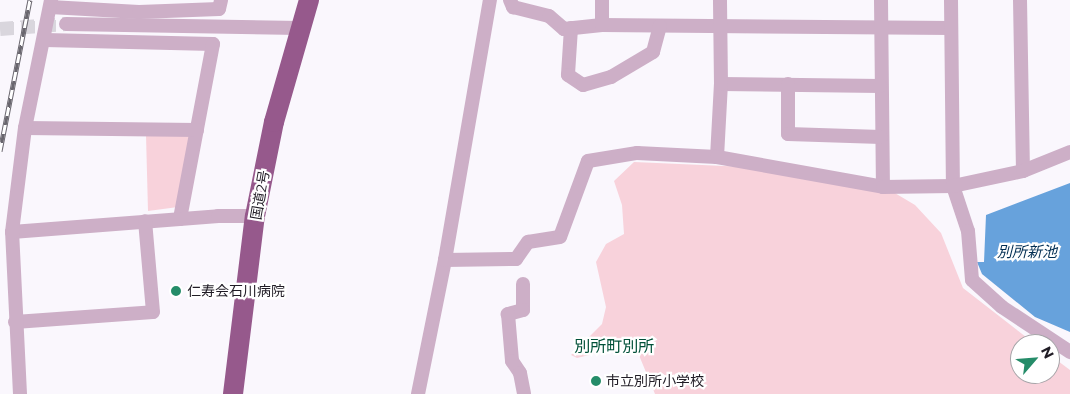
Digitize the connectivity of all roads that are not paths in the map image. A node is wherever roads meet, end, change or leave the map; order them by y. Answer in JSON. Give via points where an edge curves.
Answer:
{"nodes":[{"id":1,"x":221,"y":0,"type":"edge"},
{"id":2,"x":309,"y":0,"type":"edge"},
{"id":3,"x":490,"y":0,"type":"edge"},
{"id":4,"x":510,"y":0,"type":"edge"},
{"id":5,"x":602,"y":0,"type":"edge"},
{"id":6,"x":720,"y":0,"type":"edge"},
{"id":7,"x":881,"y":0,"type":"edge"},
{"id":8,"x":951,"y":0,"type":"edge"},
{"id":9,"x":1020,"y":0,"type":"edge"},
{"id":10,"x":51,"y":3,"type":"edge"},
{"id":11,"x":140,"y":6,"type":"edge"},
{"id":12,"x":66,"y":24,"type":"tunnel mouth"},
{"id":13,"x":602,"y":25,"type":"junction"},
{"id":14,"x":660,"y":26,"type":"junction"},
{"id":15,"x":720,"y":26,"type":"junction"},
{"id":16,"x":299,"y":28,"type":"junction"},
{"id":17,"x":571,"y":28,"type":"junction"},
{"id":18,"x":881,"y":28,"type":"junction"},
{"id":19,"x":951,"y":28,"type":"junction"},
{"id":20,"x":46,"y":40,"type":"junction"},
{"id":21,"x":721,"y":84,"type":"junction"},
{"id":22,"x":788,"y":84,"type":"junction"},
{"id":23,"x":880,"y":86,"type":"junction"},
{"id":24,"x":26,"y":128,"type":"junction"},
{"id":25,"x":197,"y":130,"type":"junction"},
{"id":26,"x":881,"y":137,"type":"junction"},
{"id":27,"x":1070,"y":152,"type":"edge"},
{"id":28,"x":717,"y":157,"type":"junction"},
{"id":29,"x":1023,"y":171,"type":"junction"},
{"id":30,"x":952,"y":186,"type":"junction"},
{"id":31,"x":883,"y":187,"type":"junction"},
{"id":32,"x":255,"y":216,"type":"junction"},
{"id":33,"x":180,"y":220,"type":"junction"},
{"id":34,"x":145,"y":221,"type":"junction"},
{"id":35,"x":12,"y":232,"type":"junction"},
{"id":36,"x":445,"y":260,"type":"junction"},
{"id":37,"x":524,"y":284,"type":"dead end"},
{"id":38,"x":15,"y":322,"type":"junction"},
{"id":39,"x":1070,"y":352,"type":"edge"},
{"id":40,"x":20,"y":394,"type":"edge"},
{"id":41,"x":233,"y":394,"type":"edge"},
{"id":42,"x":418,"y":394,"type":"edge"},
{"id":43,"x":524,"y":394,"type":"edge"}],
"edges":[{"from":1,"to":11,"type":"street","via":[[219,9]]},
{"from":2,"to":16,"type":"highway","name":"国道2号"},
{"from":3,"to":36,"type":"street"},
{"from":4,"to":17,"type":"street","via":[[513,7],[549,16],[564,29]]},
{"from":5,"to":13,"type":"street"},
{"from":6,"to":15,"type":"street"},
{"from":7,"to":18,"type":"street"},
{"from":8,"to":19,"type":"street"},
{"from":9,"to":29,"type":"street"},
{"from":10,"to":11,"type":"street"},
{"from":10,"to":20,"type":"street"},
{"from":12,"to":16,"type":"street"},
{"from":13,"to":14,"type":"street"},
{"from":13,"to":17,"type":"street"},
{"from":14,"to":15,"type":"street"},
{"from":14,"to":17,"type":"street","via":[[653,52],[611,77],[583,85],[568,75]]},
{"from":15,"to":18,"type":"street"},
{"from":15,"to":21,"type":"street"},
{"from":16,"to":32,"type":"highway","name":"国道2号","via":[[274,122]]},
{"from":18,"to":19,"type":"street"},
{"from":18,"to":23,"type":"street"},
{"from":19,"to":30,"type":"street"},
{"from":20,"to":24,"type":"street"},
{"from":20,"to":25,"type":"street","via":[[213,44]]},
{"from":21,"to":22,"type":"street"},
{"from":21,"to":28,"type":"street"},
{"from":22,"to":23,"type":"street"},
{"from":22,"to":26,"type":"street","via":[[788,134]]},
{"from":23,"to":26,"type":"street"},
{"from":24,"to":25,"type":"street"},
{"from":24,"to":35,"type":"street"},
{"from":25,"to":33,"type":"street"},
{"from":26,"to":31,"type":"street"},
{"from":27,"to":29,"type":"street"},
{"from":28,"to":31,"type":"street"},
{"from":28,"to":36,"type":"street","via":[[636,153],[588,160],[560,237],[528,242],[516,259]]},
{"from":29,"to":30,"type":"street"},
{"from":30,"to":31,"type":"street"},
{"from":30,"to":39,"type":"street","via":[[968,232],[972,280],[1002,307]]},
{"from":32,"to":33,"type":"street"},
{"from":32,"to":41,"type":"highway","name":"国道2号"},
{"from":33,"to":34,"type":"street"},
{"from":34,"to":35,"type":"street"},
{"from":34,"to":38,"type":"street","via":[[153,312]]},
{"from":35,"to":38,"type":"street"},
{"from":36,"to":42,"type":"street"},
{"from":37,"to":43,"type":"street","via":[[523,310],[508,314],[512,361],[520,373]]},
{"from":38,"to":40,"type":"street"}]}
